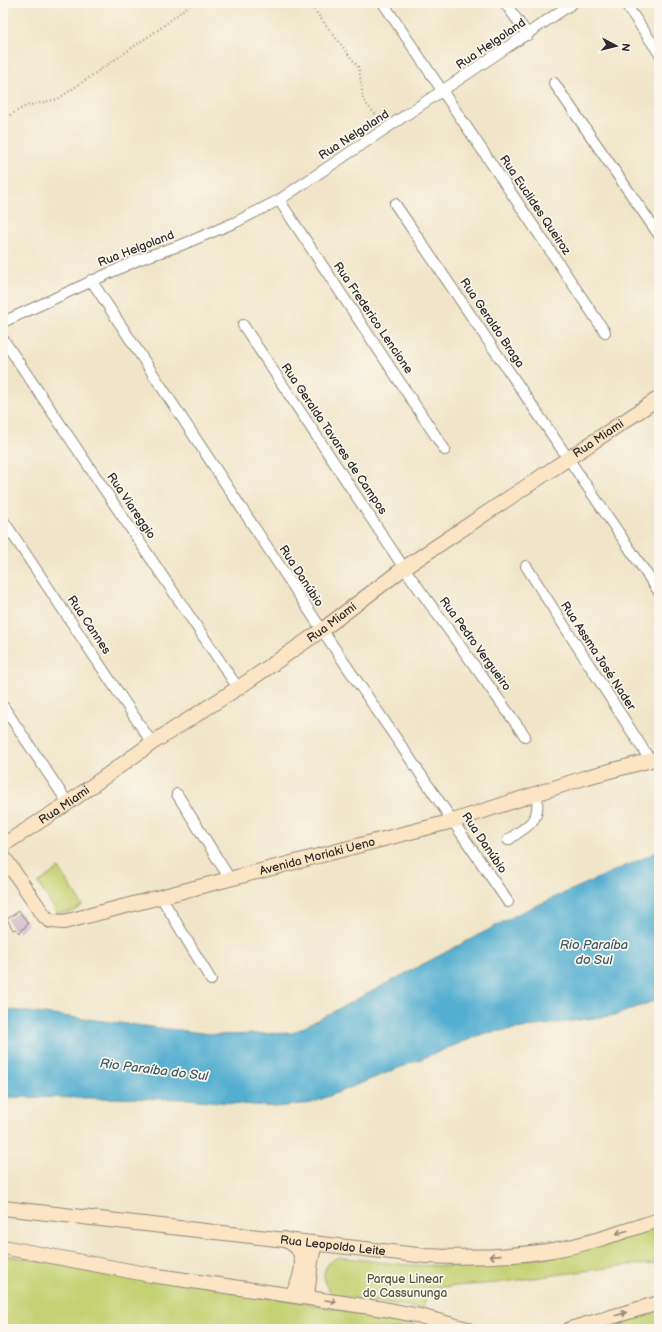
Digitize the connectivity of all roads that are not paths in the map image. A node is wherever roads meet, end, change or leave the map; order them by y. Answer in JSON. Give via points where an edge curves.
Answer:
{"nodes":[{"id":1,"x":383,"y":3,"type":"edge"},
{"id":2,"x":506,"y":3,"type":"edge"},
{"id":3,"x":573,"y":3,"type":"edge"},
{"id":4,"x":625,"y":3,"type":"edge"},
{"id":5,"x":528,"y":35,"type":"junction"},
{"id":6,"x":659,"y":53,"type":"edge"},
{"id":7,"x":554,"y":83,"type":"dead end"},
{"id":8,"x":443,"y":92,"type":"junction"},
{"id":9,"x":279,"y":200,"type":"junction"},
{"id":10,"x":395,"y":204,"type":"dead end"},
{"id":11,"x":659,"y":236,"type":"edge"},
{"id":12,"x":91,"y":280,"type":"junction"},
{"id":13,"x":3,"y":322,"type":"edge"},
{"id":14,"x":243,"y":326,"type":"dead end"},
{"id":15,"x":605,"y":332,"type":"dead end"},
{"id":16,"x":3,"y":339,"type":"edge"},
{"id":17,"x":659,"y":398,"type":"edge"},
{"id":18,"x":445,"y":450,"type":"dead end"},
{"id":19,"x":568,"y":458,"type":"junction"},
{"id":20,"x":3,"y":520,"type":"edge"},
{"id":21,"x":526,"y":566,"type":"dead end"},
{"id":22,"x":404,"y":568,"type":"junction"},
{"id":23,"x":659,"y":592,"type":"edge"},
{"id":24,"x":322,"y":630,"type":"junction"},
{"id":25,"x":238,"y":688,"type":"junction"},
{"id":26,"x":3,"y":706,"type":"edge"},
{"id":27,"x":525,"y":736,"type":"dead end"},
{"id":28,"x":152,"y":743,"type":"junction"},
{"id":29,"x":654,"y":759,"type":"edge"},
{"id":30,"x":537,"y":793,"type":"junction"},
{"id":31,"x":177,"y":794,"type":"dead end"},
{"id":32,"x":68,"y":803,"type":"junction"},
{"id":33,"x":453,"y":821,"type":"junction"},
{"id":34,"x":508,"y":840,"type":"dead end"},
{"id":35,"x":3,"y":845,"type":"edge"},
{"id":36,"x":3,"y":856,"type":"edge"},
{"id":37,"x":230,"y":879,"type":"junction"},
{"id":38,"x":161,"y":897,"type":"junction"},
{"id":39,"x":508,"y":902,"type":"dead end"},
{"id":40,"x":211,"y":980,"type":"dead end"},
{"id":41,"x":3,"y":1208,"type":"edge"},
{"id":42,"x":659,"y":1220,"type":"edge"},
{"id":43,"x":284,"y":1239,"type":"junction"},
{"id":44,"x":312,"y":1242,"type":"junction"},
{"id":45,"x":3,"y":1247,"type":"edge"},
{"id":46,"x":302,"y":1257,"type":"junction"},
{"id":47,"x":292,"y":1294,"type":"junction"},
{"id":48,"x":307,"y":1297,"type":"junction"},
{"id":49,"x":659,"y":1303,"type":"edge"},
{"id":50,"x":467,"y":1329,"type":"edge"},
{"id":51,"x":570,"y":1329,"type":"edge"}],
"edges":[{"from":1,"to":8,"type":"street","name":"Rua Euclides Queiroz"},
{"from":2,"to":5,"type":"street"},
{"from":3,"to":5,"type":"street","name":"Rua Helgoland"},
{"from":4,"to":6,"type":"street"},
{"from":5,"to":8,"type":"street","name":"Rua Helgoland"},
{"from":7,"to":11,"type":"street"},
{"from":8,"to":9,"type":"street","name":"Rua Nelgoland"},
{"from":8,"to":15,"type":"street","name":"Rua Euclides Queiroz"},
{"from":9,"to":12,"type":"street","name":"Rua Helgoland","via":[[230,225]]},
{"from":9,"to":18,"type":"street","name":"Rua Frederico Lencione"},
{"from":10,"to":19,"type":"street","name":"Rua Geraldo Braga"},
{"from":12,"to":13,"type":"street","name":"Rua Helgoland"},
{"from":12,"to":24,"type":"street","name":"Rua Danúbio"},
{"from":14,"to":22,"type":"street","name":"Rua Geralda Tavares de Campos"},
{"from":16,"to":25,"type":"street","name":"Rua Viareggio"},
{"from":17,"to":19,"type":"street","name":"Rua Miami"},
{"from":19,"to":22,"type":"street","name":"Rua Miami"},
{"from":19,"to":23,"type":"street","name":"Rua Geraldo Braga"},
{"from":20,"to":28,"type":"street","name":"Rua Cannes"},
{"from":21,"to":29,"type":"street","name":"Rua Assma José Nader"},
{"from":22,"to":24,"type":"street","name":"Rua Miami"},
{"from":22,"to":27,"type":"street","name":"Rua Pedro Vergueiro"},
{"from":24,"to":25,"type":"street","name":"Rua Miami"},
{"from":24,"to":33,"type":"street","name":"Rua Danúbio"},
{"from":25,"to":28,"type":"street","name":"Rua Miami"},
{"from":26,"to":32,"type":"street"},
{"from":28,"to":32,"type":"street","name":"Rua Miami"},
{"from":29,"to":30,"type":"street","name":"Avenida Moriaki Ueno"},
{"from":30,"to":33,"type":"street","name":"Avenida Moriaki Ueno"},
{"from":30,"to":34,"type":"street","via":[[537,815],[534,820]]},
{"from":31,"to":37,"type":"street"},
{"from":32,"to":35,"type":"street","name":"Rua Miami"},
{"from":33,"to":37,"type":"street","name":"Avenida Moriaki Ueno"},
{"from":33,"to":39,"type":"street","name":"Rua Danúbio"},
{"from":36,"to":38,"type":"street","name":"Avenida Moriaki Ueno","via":[[45,917],[51,920],[64,922]]},
{"from":37,"to":38,"type":"street","name":"Avenida Moriaki Ueno"},
{"from":38,"to":40,"type":"street"},
{"from":41,"to":43,"type":"street","name":"Rua Leopoldo Leite"},
{"from":42,"to":44,"type":"street","name":"Rua Leopoldo Leite","one_way":true,"via":[[555,1250],[506,1256],[426,1256]]},
{"from":43,"to":44,"type":"street","name":"Rua Leopoldo Leite"},
{"from":43,"to":46,"type":"street","via":[[294,1246]]},
{"from":44,"to":46,"type":"street"},
{"from":44,"to":48,"type":"street"},
{"from":45,"to":47,"type":"street","via":[[151,1275]]},
{"from":46,"to":47,"type":"street","via":[[299,1281]]},
{"from":47,"to":48,"type":"street"},
{"from":48,"to":50,"type":"street","one_way":true,"via":[[420,1316]]},
{"from":51,"to":49,"type":"street","one_way":true}]}
